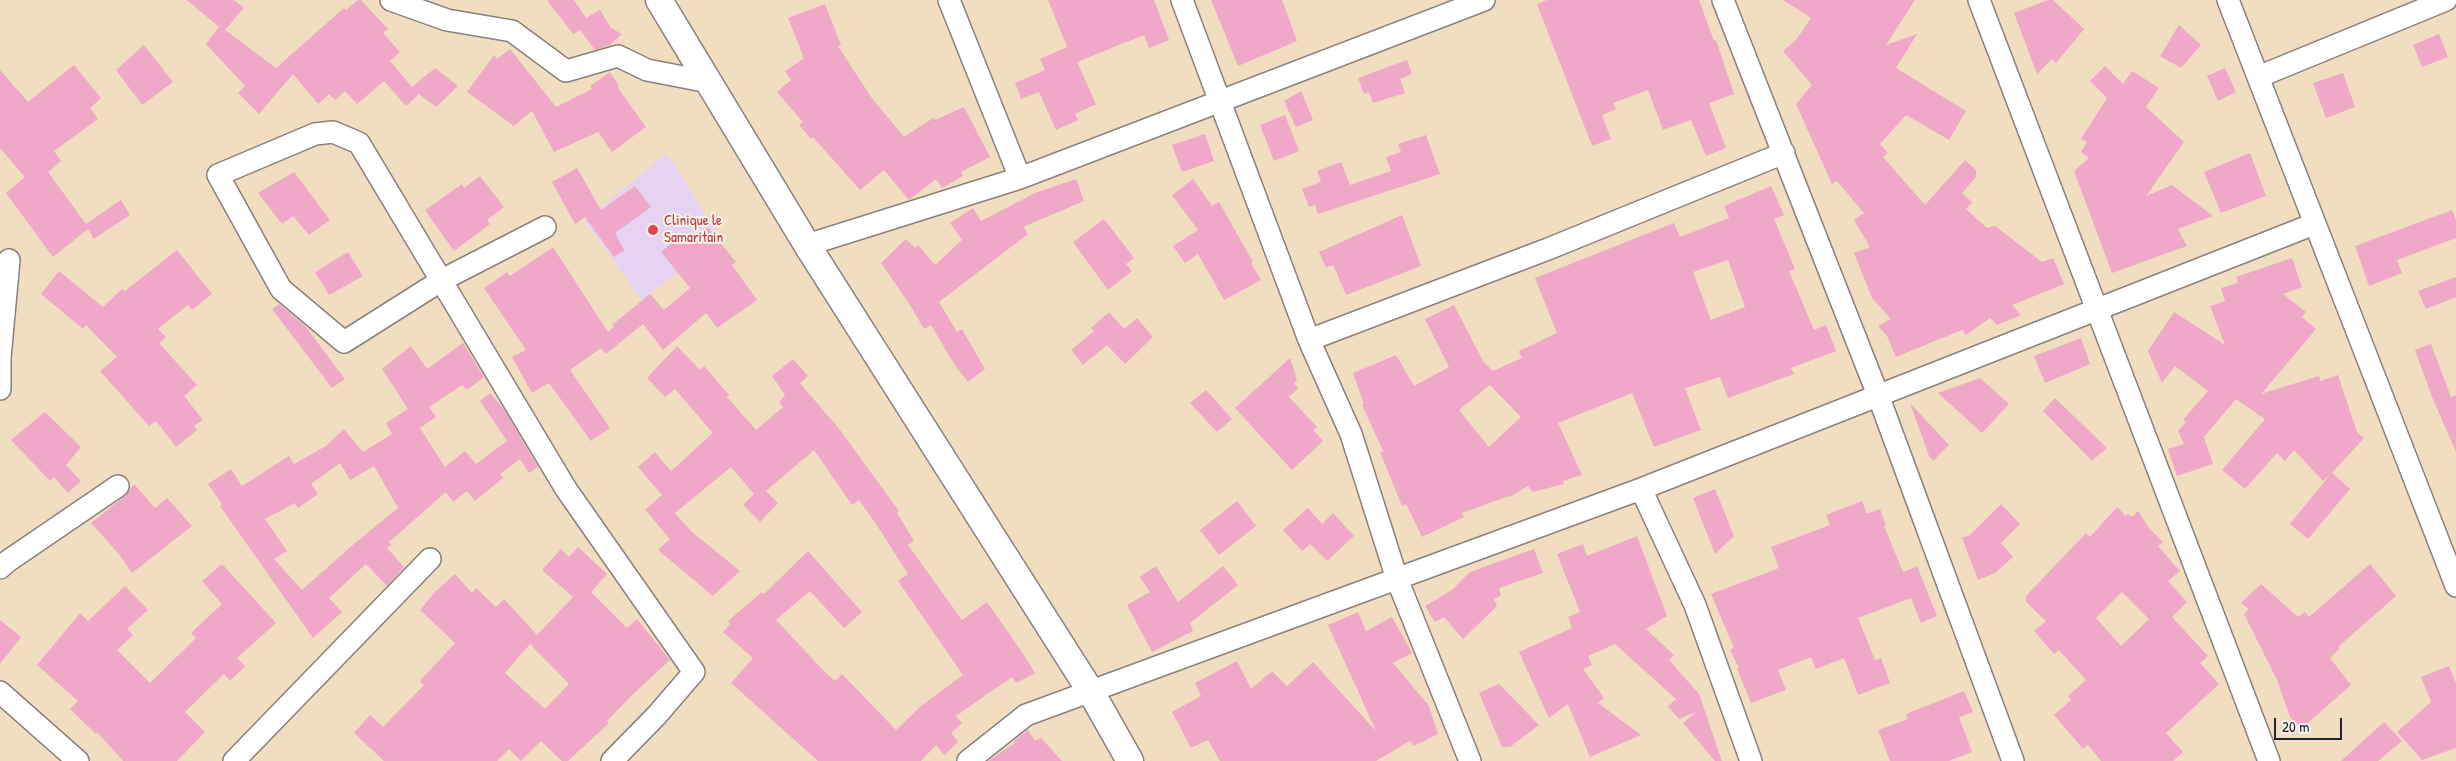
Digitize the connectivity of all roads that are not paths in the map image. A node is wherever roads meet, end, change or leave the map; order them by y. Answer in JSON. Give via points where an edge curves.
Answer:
{"nodes":[{"id":1,"x":391,"y":0,"type":"edge"},
{"id":2,"x":659,"y":0,"type":"edge"},
{"id":3,"x":949,"y":0,"type":"edge"},
{"id":4,"x":1182,"y":0,"type":"edge"},
{"id":5,"x":1484,"y":0,"type":"edge"},
{"id":6,"x":1723,"y":0,"type":"edge"},
{"id":7,"x":1979,"y":0,"type":"edge"},
{"id":8,"x":2228,"y":0,"type":"edge"},
{"id":9,"x":2446,"y":0,"type":"edge"},
{"id":10,"x":1455,"y":5,"type":"edge"},
{"id":11,"x":2258,"y":77,"type":"junction"},
{"id":12,"x":709,"y":82,"type":"junction"},
{"id":13,"x":1221,"y":100,"type":"junction"},
{"id":14,"x":1784,"y":153,"type":"junction"},
{"id":15,"x":1020,"y":178,"type":"junction"},
{"id":16,"x":2314,"y":224,"type":"junction"},
{"id":17,"x":544,"y":227,"type":"dead end"},
{"id":18,"x":808,"y":245,"type":"junction"},
{"id":19,"x":9,"y":260,"type":"dead end"},
{"id":20,"x":442,"y":280,"type":"junction"},
{"id":21,"x":2097,"y":308,"type":"junction"},
{"id":22,"x":1309,"y":340,"type":"junction"},
{"id":23,"x":0,"y":389,"type":"edge"},
{"id":24,"x":1878,"y":394,"type":"junction"},
{"id":25,"x":118,"y":486,"type":"dead end"},
{"id":26,"x":1641,"y":489,"type":"junction"},
{"id":27,"x":430,"y":559,"type":"dead end"},
{"id":28,"x":3,"y":561,"type":"edge"},
{"id":29,"x":1397,"y":579,"type":"junction"},
{"id":30,"x":2456,"y":586,"type":"edge"},
{"id":31,"x":0,"y":692,"type":"edge"},
{"id":32,"x":1091,"y":692,"type":"junction"},
{"id":33,"x":78,"y":761,"type":"edge"},
{"id":34,"x":234,"y":761,"type":"edge"},
{"id":35,"x":612,"y":761,"type":"edge"},
{"id":36,"x":968,"y":761,"type":"edge"},
{"id":37,"x":1130,"y":761,"type":"edge"},
{"id":38,"x":1470,"y":761,"type":"edge"},
{"id":39,"x":1751,"y":761,"type":"edge"},
{"id":40,"x":2013,"y":761,"type":"edge"},
{"id":41,"x":2269,"y":761,"type":"edge"}],
"edges":[{"from":1,"to":12,"type":"street","via":[[447,20],[512,31],[566,71],[618,56],[647,70]]},
{"from":2,"to":12,"type":"street"},
{"from":3,"to":15,"type":"street"},
{"from":4,"to":13,"type":"street"},
{"from":5,"to":10,"type":"street"},
{"from":6,"to":14,"type":"street"},
{"from":7,"to":21,"type":"street"},
{"from":8,"to":11,"type":"street"},
{"from":9,"to":11,"type":"street"},
{"from":10,"to":13,"type":"street"},
{"from":11,"to":16,"type":"street"},
{"from":12,"to":18,"type":"street"},
{"from":13,"to":15,"type":"street"},
{"from":13,"to":22,"type":"street"},
{"from":14,"to":22,"type":"street","via":[[1548,249]]},
{"from":14,"to":24,"type":"street"},
{"from":15,"to":18,"type":"street"},
{"from":16,"to":21,"type":"street"},
{"from":16,"to":30,"type":"street"},
{"from":17,"to":20,"type":"street"},
{"from":18,"to":32,"type":"street"},
{"from":19,"to":23,"type":"street"},
{"from":20,"to":20,"type":"street","via":[[344,342],[281,288],[218,175],[315,134],[333,132],[359,143]]},
{"from":20,"to":35,"type":"street","via":[[566,489],[694,672]]},
{"from":21,"to":24,"type":"street"},
{"from":21,"to":41,"type":"street"},
{"from":22,"to":29,"type":"street","via":[[1351,434]]},
{"from":24,"to":26,"type":"street"},
{"from":24,"to":40,"type":"street"},
{"from":25,"to":28,"type":"street"},
{"from":26,"to":29,"type":"street"},
{"from":26,"to":39,"type":"street","via":[[1695,605]]},
{"from":27,"to":34,"type":"street"},
{"from":29,"to":32,"type":"street"},
{"from":29,"to":38,"type":"street"},
{"from":31,"to":33,"type":"street"},
{"from":32,"to":36,"type":"street","via":[[1026,715]]},
{"from":32,"to":37,"type":"street"}]}
